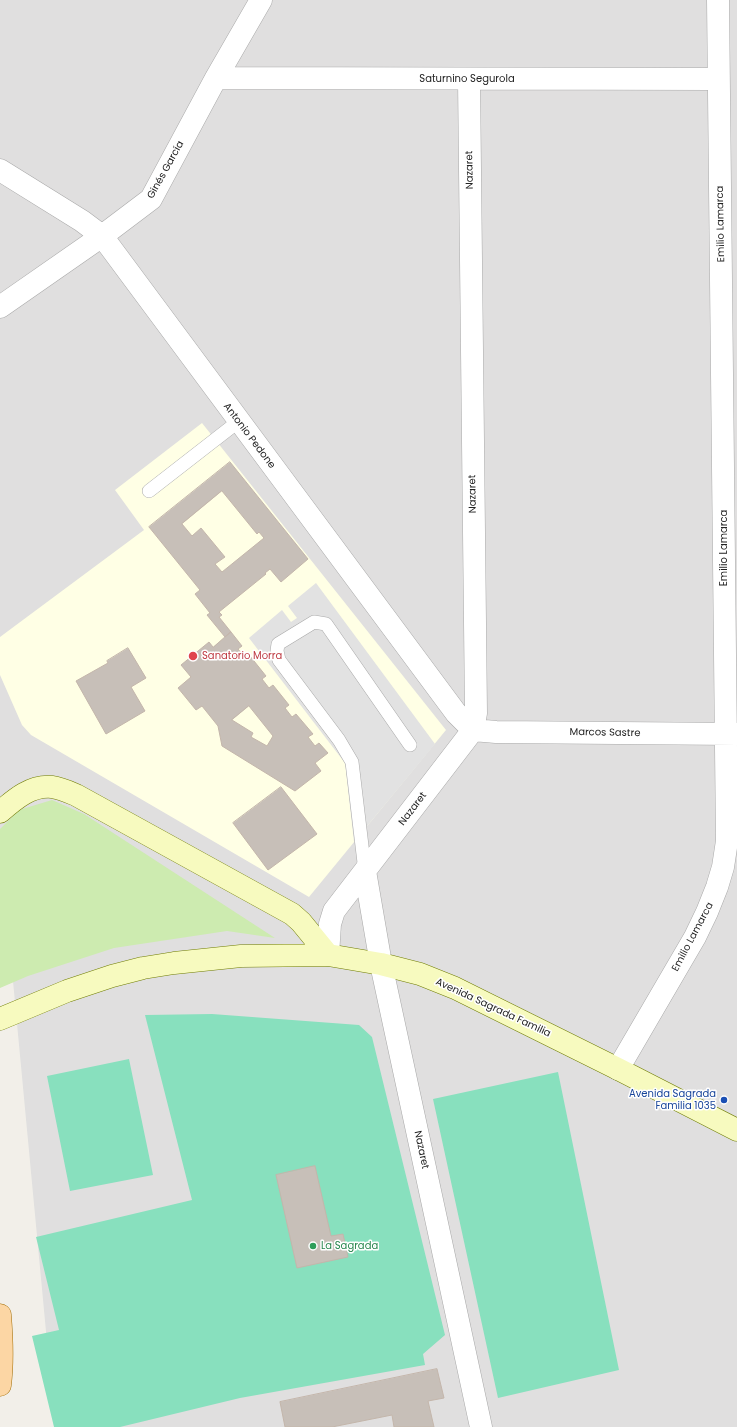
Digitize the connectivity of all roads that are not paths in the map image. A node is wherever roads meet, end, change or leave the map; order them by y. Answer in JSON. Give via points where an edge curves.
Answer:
{"nodes":[{"id":1,"x":261,"y":0,"type":"edge"},
{"id":2,"x":718,"y":0,"type":"edge"},
{"id":3,"x":216,"y":78,"type":"junction"},
{"id":4,"x":469,"y":79,"type":"junction"},
{"id":5,"x":718,"y":79,"type":"junction"},
{"id":6,"x":0,"y":170,"type":"edge"},
{"id":7,"x":102,"y":236,"type":"junction"},
{"id":8,"x":729,"y":246,"type":"edge"},
{"id":9,"x":0,"y":307,"type":"edge"},
{"id":10,"x":239,"y":421,"type":"junction"},
{"id":11,"x":149,"y":491,"type":"dead end"},
{"id":12,"x":473,"y":730,"type":"junction"},
{"id":13,"x":732,"y":734,"type":"edge"},
{"id":14,"x":410,"y":745,"type":"dead end"},
{"id":15,"x":0,"y":812,"type":"edge"},
{"id":16,"x":732,"y":844,"type":"edge"},
{"id":17,"x":365,"y":871,"type":"junction"},
{"id":18,"x":328,"y":955,"type":"junction"},
{"id":19,"x":381,"y":964,"type":"junction"},
{"id":20,"x":0,"y":1019,"type":"edge"},
{"id":21,"x":618,"y":1068,"type":"junction"},
{"id":22,"x":737,"y":1130,"type":"edge"},
{"id":23,"x":0,"y":1316,"type":"edge"},
{"id":24,"x":0,"y":1385,"type":"edge"},
{"id":25,"x":481,"y":1427,"type":"edge"}],
"edges":[{"from":1,"to":3,"type":"street","name":"Ginés García"},
{"from":2,"to":5,"type":"street","name":"Emilio Lamarca"},
{"from":3,"to":4,"type":"street","name":"Saturnino Segurola"},
{"from":3,"to":7,"type":"street","name":"Ginés García","via":[[151,199]]},
{"from":4,"to":5,"type":"street","name":"Saturnino Segurola"},
{"from":4,"to":12,"type":"street","name":"Nazaret","via":[[476,713]]},
{"from":5,"to":8,"type":"street","name":"Emilio Lamarca"},
{"from":6,"to":7,"type":"street","name":"Antonio Pedone"},
{"from":7,"to":9,"type":"street","name":"Ginés García"},
{"from":7,"to":10,"type":"street","name":"Antonio Pedone"},
{"from":8,"to":13,"type":"street","name":"Emilio Lamarca"},
{"from":10,"to":11,"type":"lane"},
{"from":10,"to":12,"type":"street","name":"Antonio Pedone","via":[[456,713]]},
{"from":12,"to":13,"type":"street","name":"Marcos Sastre"},
{"from":12,"to":17,"type":"street","name":"Nazaret"},
{"from":13,"to":16,"type":"street","name":"Emilio Lamarca"},
{"from":14,"to":17,"type":"lane","via":[[326,624],[314,622],[278,644],[279,660],[339,740],[352,762]]},
{"from":15,"to":18,"type":"main road","via":[[20,795],[34,789],[52,787],[76,794],[292,914]]},
{"from":16,"to":21,"type":"street","name":"Emilio Lamarca","via":[[695,937]]},
{"from":17,"to":18,"type":"street","name":"Nazaret","via":[[334,911],[330,924]]},
{"from":17,"to":19,"type":"street","name":"Nazaret"},
{"from":18,"to":19,"type":"main road","name":"Avenida Sagrada Familia"},
{"from":18,"to":20,"type":"main road","name":"Avenida Sagrada Familia","via":[[241,956],[174,962],[112,976],[67,991]]},
{"from":19,"to":21,"type":"main road","name":"Avenida Sagrada Familia","via":[[420,974],[455,988]]},
{"from":19,"to":25,"type":"street","name":"Nazaret"},
{"from":21,"to":22,"type":"main road","name":"Avenida Sagrada Familia"},
{"from":23,"to":24,"type":"main road"}]}
